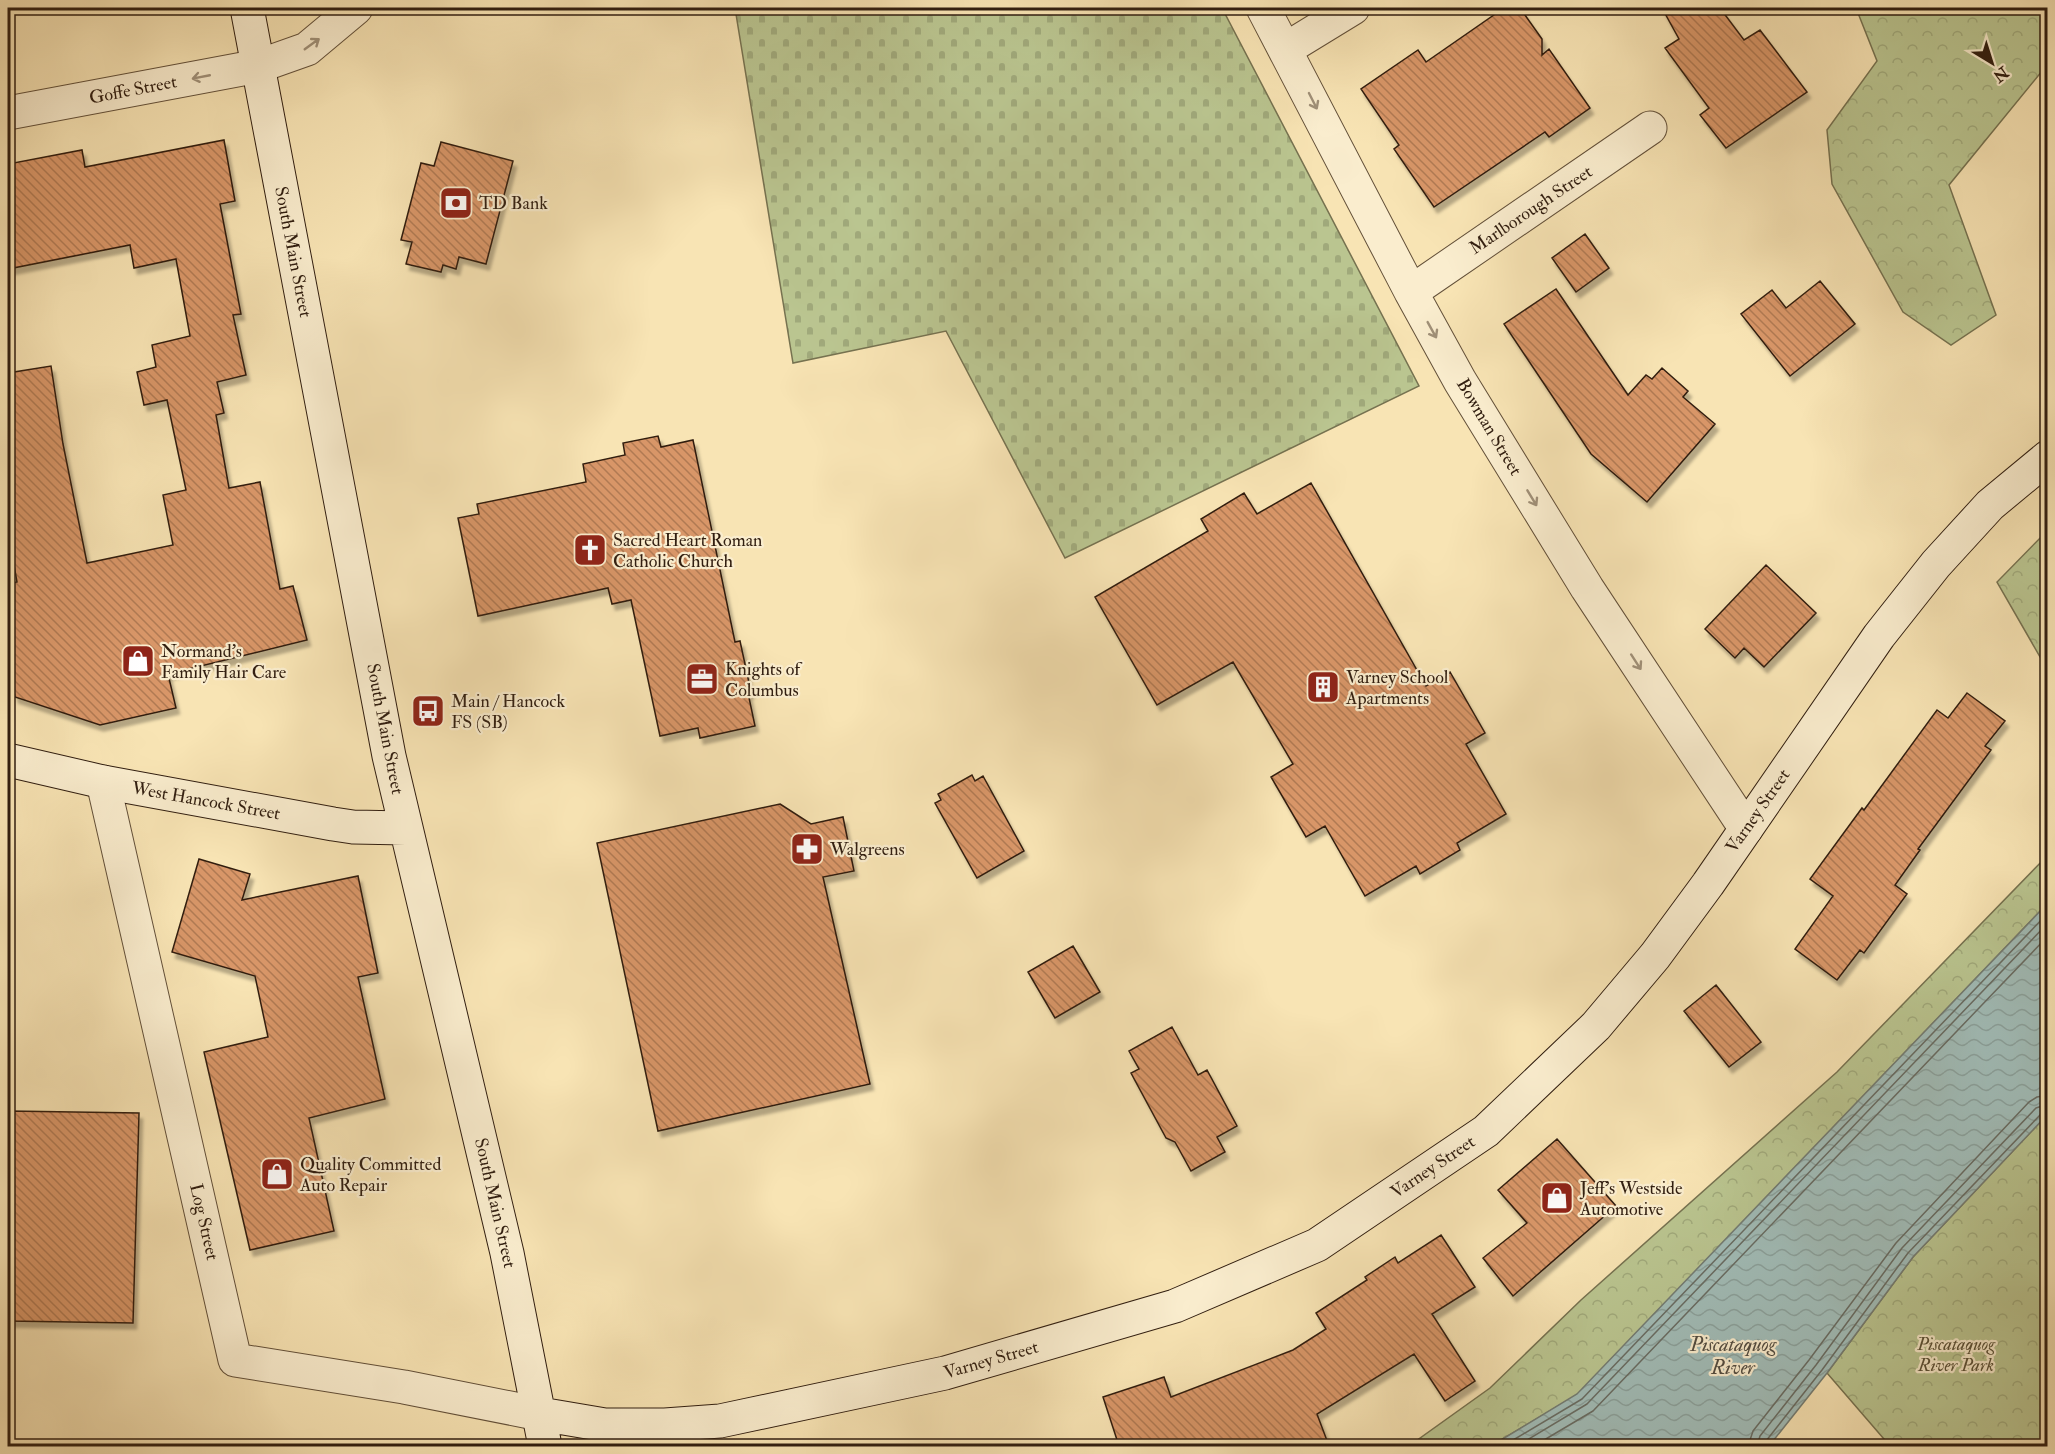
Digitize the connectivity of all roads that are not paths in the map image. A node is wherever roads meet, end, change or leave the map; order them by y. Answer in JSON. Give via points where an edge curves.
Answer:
{"nodes":[{"id":1,"x":247,"y":8,"type":"edge"},
{"id":2,"x":356,"y":8,"type":"edge"},
{"id":3,"x":1263,"y":8,"type":"edge"},
{"id":4,"x":1353,"y":8,"type":"edge"},
{"id":5,"x":1286,"y":49,"type":"junction"},
{"id":6,"x":259,"y":66,"type":"junction"},
{"id":7,"x":8,"y":113,"type":"edge"},
{"id":8,"x":1650,"y":128,"type":"dead end"},
{"id":9,"x":1412,"y":292,"type":"junction"},
{"id":10,"x":2048,"y":456,"type":"edge"},
{"id":11,"x":8,"y":760,"type":"edge"},
{"id":12,"x":103,"y":782,"type":"junction"},
{"id":13,"x":406,"y":828,"type":"junction"},
{"id":14,"x":1746,"y":829,"type":"junction"},
{"id":15,"x":540,"y":1414,"type":"junction"},
{"id":16,"x":545,"y":1446,"type":"edge"}],
"edges":[{"from":1,"to":6,"type":"main road","name":"South Main Street"},
{"from":6,"to":2,"type":"main road","name":"Goffe Street","one_way":true,"via":[[307,49]]},
{"from":3,"to":5,"type":"main road","name":"Bowman Street"},
{"from":4,"to":5,"type":"main road"},
{"from":5,"to":9,"type":"main road","name":"Bowman Street","one_way":true},
{"from":6,"to":7,"type":"main road","name":"Goffe Street","one_way":true},
{"from":6,"to":13,"type":"main road","name":"South Main Street","via":[[389,756]]},
{"from":8,"to":9,"type":"main road","name":"Marlborough Street"},
{"from":9,"to":14,"type":"main road","name":"Bowman Street","one_way":true,"via":[[1460,381],[1577,572]]},
{"from":10,"to":14,"type":"main road","name":"Varney Street","via":[[1990,505],[1936,564],[1879,636]]},
{"from":11,"to":12,"type":"main road","name":"West Hancock Street"},
{"from":12,"to":13,"type":"main road","name":"West Hancock Street","via":[[353,827]]},
{"from":12,"to":15,"type":"main road","name":"Log Street","via":[[235,1360]]},
{"from":13,"to":15,"type":"main road","name":"South Main Street","via":[[507,1253]]},
{"from":14,"to":15,"type":"main road","name":"Varney Street","via":[[1655,956],[1596,1026],[1486,1131],[1317,1245],[1175,1306],[945,1373],[720,1421],[605,1425]]},
{"from":15,"to":16,"type":"main road","name":"South Main Street"}]}
